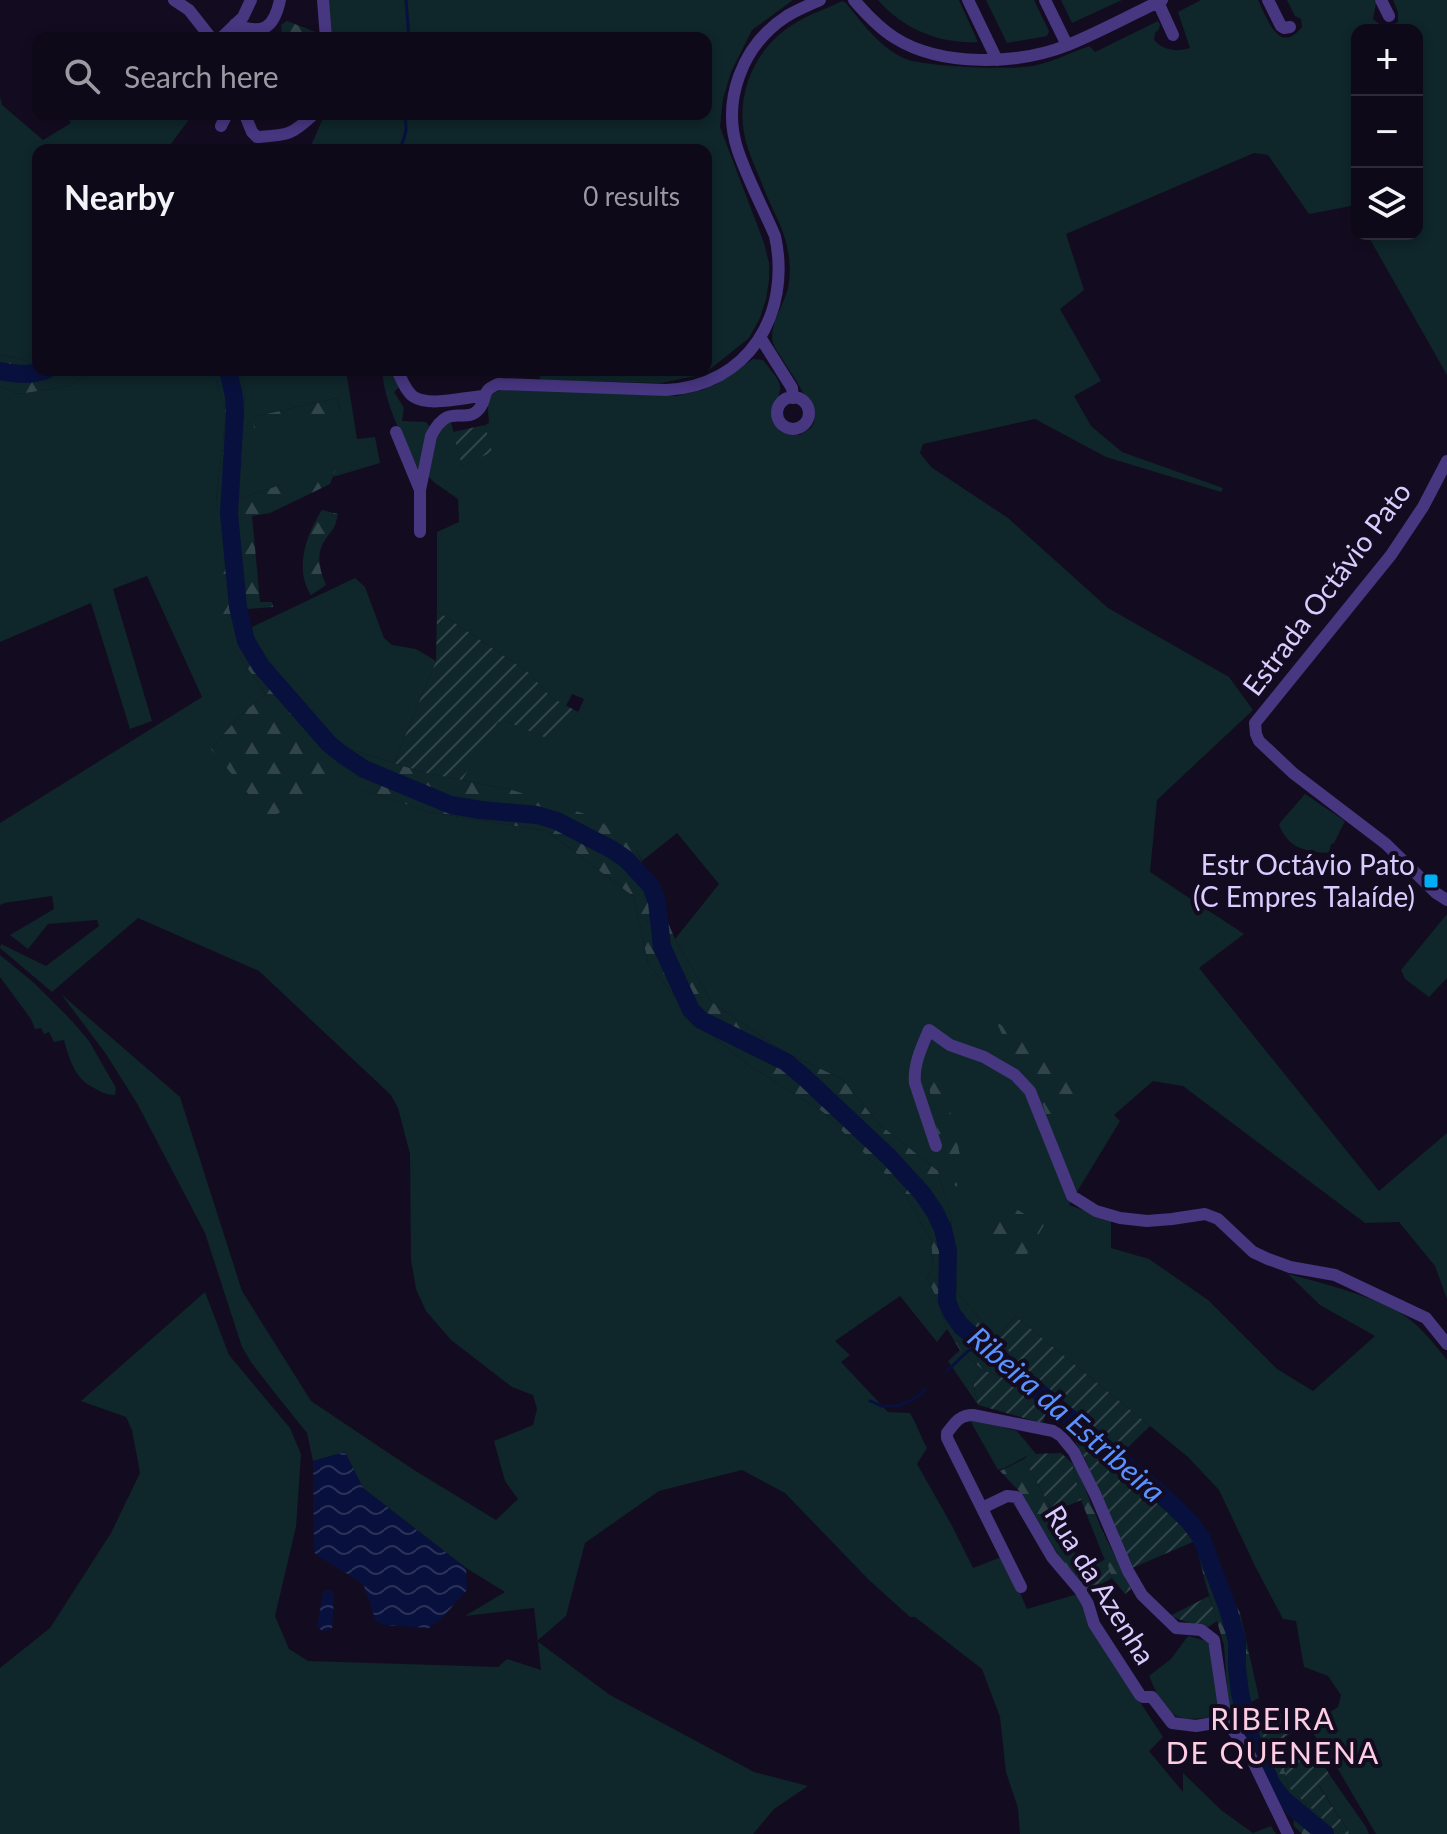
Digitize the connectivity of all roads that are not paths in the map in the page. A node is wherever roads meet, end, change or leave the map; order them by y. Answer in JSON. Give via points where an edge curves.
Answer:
{"nodes":[{"id":1,"x":175,"y":0,"type":"edge"},
{"id":2,"x":251,"y":0,"type":"edge"},
{"id":3,"x":280,"y":0,"type":"edge"},
{"id":4,"x":323,"y":0,"type":"edge"},
{"id":5,"x":820,"y":0,"type":"edge"},
{"id":6,"x":854,"y":0,"type":"edge"},
{"id":7,"x":968,"y":0,"type":"edge"},
{"id":8,"x":1045,"y":0,"type":"edge"},
{"id":9,"x":1268,"y":0,"type":"edge"},
{"id":10,"x":1381,"y":0,"type":"edge"},
{"id":11,"x":1159,"y":1,"type":"edge"},
{"id":12,"x":1389,"y":16,"type":"dead end"},
{"id":13,"x":235,"y":24,"type":"junction"},
{"id":14,"x":1290,"y":27,"type":"dead end"},
{"id":15,"x":206,"y":32,"type":"edge"},
{"id":16,"x":227,"y":32,"type":"edge"},
{"id":17,"x":326,"y":32,"type":"edge"},
{"id":18,"x":1173,"y":35,"type":"dead end"},
{"id":19,"x":1067,"y":45,"type":"junction"},
{"id":20,"x":997,"y":60,"type":"junction"},
{"id":21,"x":247,"y":120,"type":"edge"},
{"id":22,"x":308,"y":120,"type":"edge"},
{"id":23,"x":760,"y":337,"type":"junction"},
{"id":24,"x":401,"y":376,"type":"edge"},
{"id":25,"x":484,"y":396,"type":"junction"},
{"id":26,"x":793,"y":398,"type":"dead end"},
{"id":27,"x":396,"y":432,"type":"dead end"},
{"id":28,"x":1447,"y":461,"type":"edge"},
{"id":29,"x":420,"y":490,"type":"junction"},
{"id":30,"x":420,"y":532,"type":"dead end"},
{"id":31,"x":1447,"y":900,"type":"edge"},
{"id":32,"x":936,"y":1146,"type":"dead end"},
{"id":33,"x":1447,"y":1344,"type":"edge"},
{"id":34,"x":982,"y":1508,"type":"junction"},
{"id":35,"x":1021,"y":1587,"type":"dead end"},
{"id":36,"x":1226,"y":1721,"type":"junction"},
{"id":37,"x":1288,"y":1834,"type":"edge"}],
"edges":[{"from":1,"to":15,"type":"street"},
{"from":2,"to":13,"type":"street"},
{"from":3,"to":13,"type":"street","via":[[270,26],[260,30]]},
{"from":4,"to":17,"type":"street"},
{"from":5,"to":23,"type":"street","via":[[786,17],[761,38],[742,67],[732,96],[738,151],[775,236],[780,265],[778,296]]},
{"from":6,"to":20,"type":"street","via":[[894,37],[912,46],[950,57]]},
{"from":7,"to":20,"type":"street"},
{"from":8,"to":19,"type":"street"},
{"from":9,"to":14,"type":"street","via":[[1281,26]]},
{"from":10,"to":12,"type":"street"},
{"from":11,"to":18,"type":"street"},
{"from":11,"to":19,"type":"street"},
{"from":13,"to":16,"type":"street"},
{"from":19,"to":20,"type":"street"},
{"from":21,"to":22,"type":"street","via":[[257,137],[289,135]]},
{"from":23,"to":25,"type":"street","via":[[740,361],[699,385],[666,390],[498,384]]},
{"from":23,"to":26,"type":"street"},
{"from":24,"to":25,"type":"street","via":[[413,396],[440,401]]},
{"from":25,"to":29,"type":"street","via":[[472,414],[445,416],[435,427]]},
{"from":27,"to":29,"type":"street"},
{"from":28,"to":31,"type":"street","name":"Estrada Octávio Pato","via":[[1391,555],[1255,723],[1259,741],[1293,773],[1386,844]]},
{"from":29,"to":30,"type":"street"},
{"from":32,"to":33,"type":"street","via":[[914,1075],[929,1030],[1015,1075],[1030,1091],[1072,1196],[1096,1211],[1147,1221],[1205,1214],[1218,1219],[1253,1252],[1290,1267],[1335,1275],[1426,1318]]},
{"from":34,"to":35,"type":"street"},
{"from":34,"to":36,"type":"street","name":"Rua da Azenha","via":[[1017,1497],[1052,1557],[1080,1590],[1094,1624],[1140,1695],[1152,1697],[1172,1723]]},
{"from":34,"to":36,"type":"street","via":[[947,1438],[959,1417],[973,1415],[1061,1436],[1074,1452],[1142,1595],[1176,1628],[1201,1630],[1214,1640]]},
{"from":36,"to":37,"type":"street","via":[[1246,1747]]}]}
